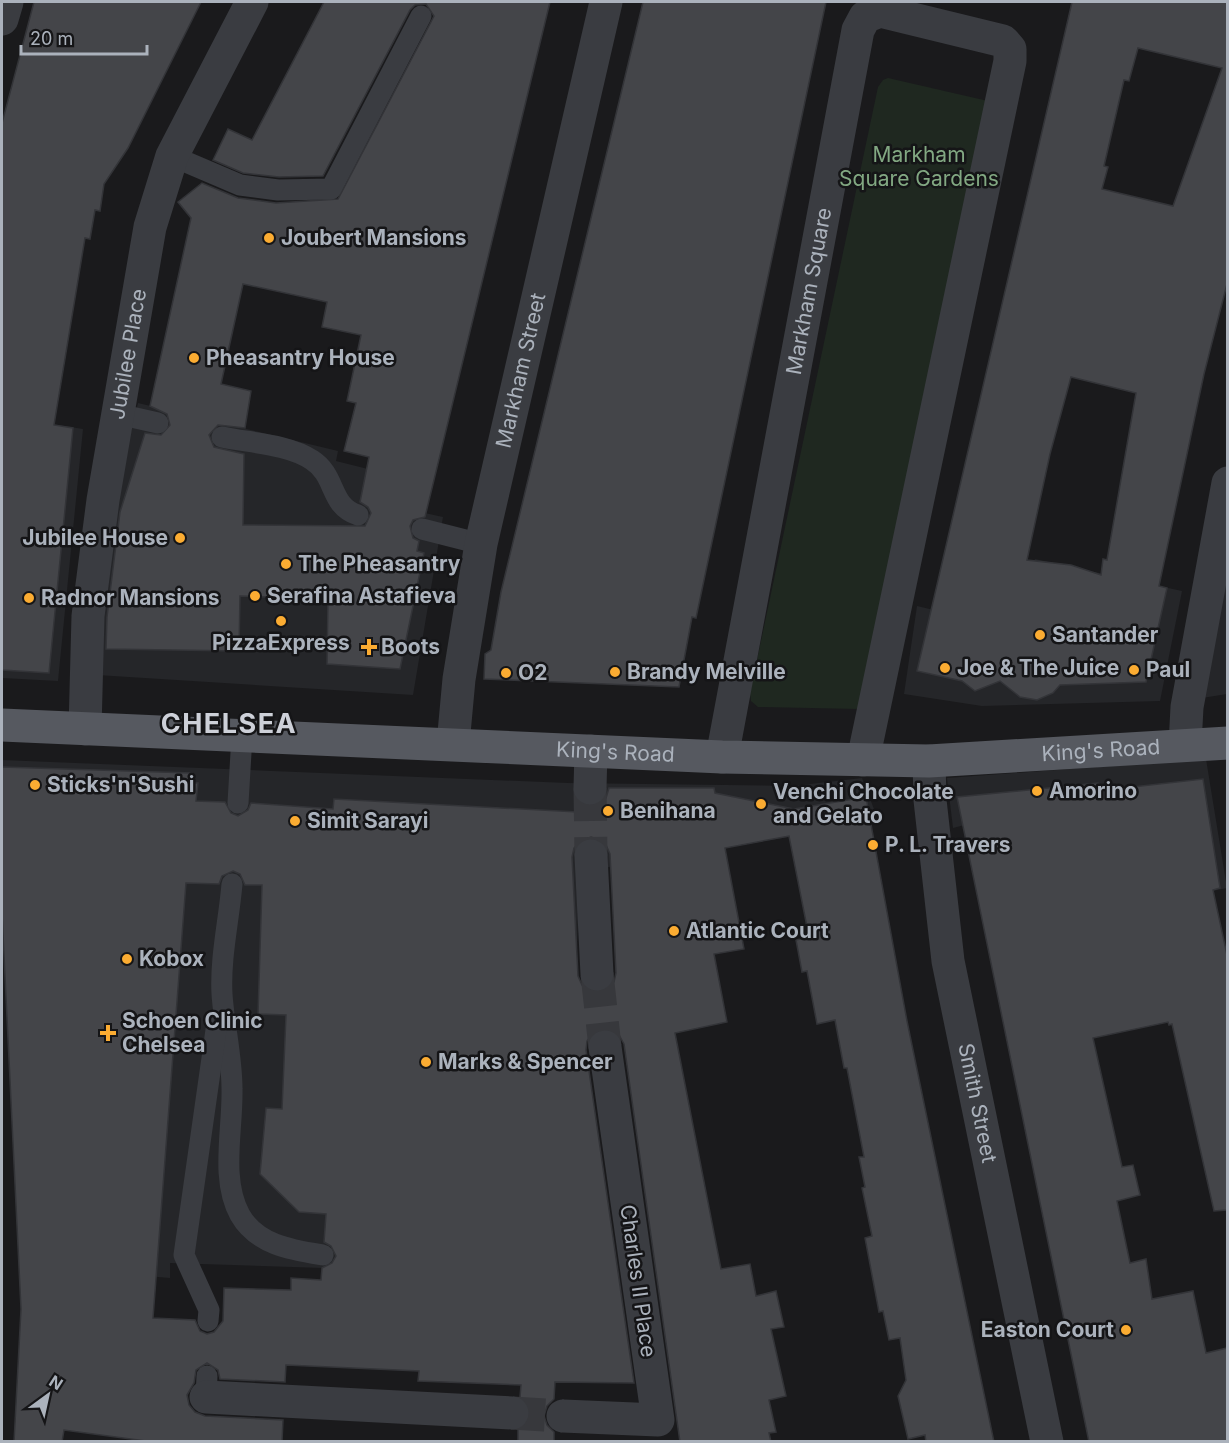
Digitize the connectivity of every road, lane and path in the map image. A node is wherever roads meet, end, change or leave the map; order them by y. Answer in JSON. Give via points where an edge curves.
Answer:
{"nodes":[{"id":1,"x":7,"y":2,"type":"edge"},
{"id":2,"x":252,"y":2,"type":"edge"},
{"id":3,"x":606,"y":2,"type":"edge"},
{"id":4,"x":420,"y":16,"type":"dead end"},
{"id":5,"x":2,"y":19,"type":"edge"},
{"id":6,"x":172,"y":156,"type":"junction"},
{"id":7,"x":118,"y":414,"type":"junction"},
{"id":8,"x":158,"y":423,"type":"dead end"},
{"id":9,"x":222,"y":437,"type":"dead end"},
{"id":10,"x":1227,"y":483,"type":"edge"},
{"id":11,"x":358,"y":515,"type":"dead end"},
{"id":12,"x":422,"y":529,"type":"dead end"},
{"id":13,"x":481,"y":544,"type":"junction"},
{"id":14,"x":2,"y":725,"type":"edge"},
{"id":15,"x":85,"y":729,"type":"junction"},
{"id":16,"x":242,"y":736,"type":"junction"},
{"id":17,"x":1227,"y":743,"type":"edge"},
{"id":18,"x":453,"y":744,"type":"junction"},
{"id":19,"x":1185,"y":745,"type":"junction"},
{"id":20,"x":591,"y":751,"type":"junction"},
{"id":21,"x":722,"y":757,"type":"junction"},
{"id":22,"x":863,"y":760,"type":"junction"},
{"id":23,"x":929,"y":761,"type":"junction"},
{"id":24,"x":591,"y":788,"type":"tunnel mouth"},
{"id":25,"x":238,"y":802,"type":"dead end"},
{"id":26,"x":591,"y":856,"type":"tunnel mouth"},
{"id":27,"x":232,"y":884,"type":"dead end"},
{"id":28,"x":597,"y":974,"type":"tunnel mouth"},
{"id":29,"x":222,"y":992,"type":"junction"},
{"id":30,"x":605,"y":1047,"type":"tunnel mouth"},
{"id":31,"x":323,"y":1256,"type":"dead end"},
{"id":32,"x":208,"y":1321,"type":"dead end"},
{"id":33,"x":206,"y":1386,"type":"dead end"},
{"id":34,"x":512,"y":1413,"type":"tunnel mouth"},
{"id":35,"x":563,"y":1416,"type":"tunnel mouth"},
{"id":36,"x":661,"y":1431,"type":"edge"},
{"id":37,"x":1047,"y":1442,"type":"edge"}],
"edges":[{"from":1,"to":5,"type":"street"},
{"from":2,"to":6,"type":"street","name":"Jubilee Place"},
{"from":3,"to":13,"type":"street","name":"Markham Street"},
{"from":4,"to":6,"type":"lane","via":[[330,189],[278,190],[240,185]]},
{"from":6,"to":7,"type":"street","name":"Jubilee Place","via":[[150,227]]},
{"from":7,"to":8,"type":"lane"},
{"from":7,"to":15,"type":"street","name":"Jubilee Place","via":[[88,616]]},
{"from":9,"to":11,"type":"lane","via":[[298,453],[313,461],[324,471],[340,506]]},
{"from":10,"to":19,"type":"street","via":[[1187,707]]},
{"from":12,"to":13,"type":"lane"},
{"from":13,"to":18,"type":"street","name":"Markham Street","via":[[459,679]]},
{"from":14,"to":15,"type":"main road","name":"King's Road"},
{"from":15,"to":16,"type":"main road","name":"King's Road"},
{"from":16,"to":18,"type":"main road","name":"King's Road"},
{"from":16,"to":25,"type":"lane"},
{"from":17,"to":19,"type":"main road","name":"King's Road"},
{"from":18,"to":20,"type":"main road","name":"King's Road"},
{"from":19,"to":23,"type":"main road","name":"King's Road"},
{"from":20,"to":21,"type":"main road","name":"King's Road"},
{"from":20,"to":24,"type":"street"},
{"from":21,"to":22,"type":"main road","name":"King's Road"},
{"from":21,"to":22,"type":"street","name":"Markham Square","via":[[858,30],[865,18],[880,11],[1003,41],[1010,49],[1010,61]]},
{"from":22,"to":23,"type":"main road","name":"King's Road"},
{"from":23,"to":37,"type":"street","name":"Smith Street","via":[[948,961]]},
{"from":26,"to":28,"type":"street"},
{"from":27,"to":29,"type":"lane"},
{"from":29,"to":31,"type":"lane","via":[[232,1088],[233,1199],[254,1233],[270,1242]]},
{"from":29,"to":32,"type":"lane","via":[[184,1255],[209,1310]]},
{"from":30,"to":36,"type":"street","name":"Charles II Place"},
{"from":33,"to":34,"type":"street"},
{"from":35,"to":36,"type":"street","name":"Charles II Place"}]}
